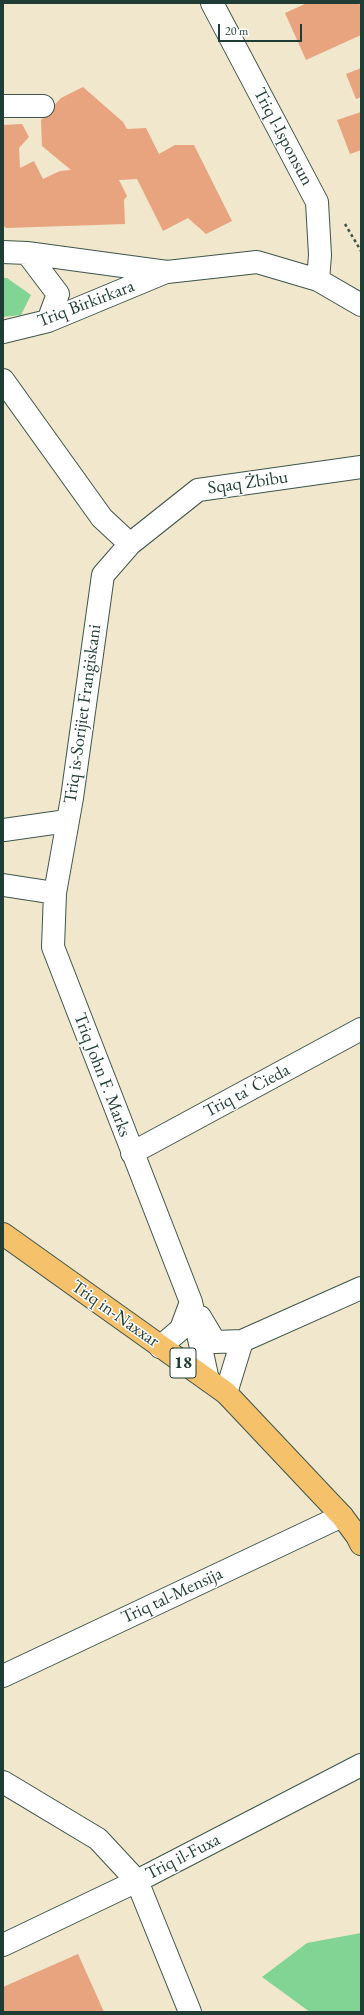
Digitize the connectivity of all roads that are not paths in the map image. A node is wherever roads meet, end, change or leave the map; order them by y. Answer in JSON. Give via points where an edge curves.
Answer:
{"nodes":[{"id":1,"x":212,"y":3,"type":"edge"},
{"id":2,"x":3,"y":106,"type":"edge"},
{"id":3,"x":44,"y":106,"type":"dead end"},
{"id":4,"x":3,"y":252,"type":"edge"},
{"id":5,"x":27,"y":253,"type":"junction"},
{"id":6,"x":167,"y":272,"type":"junction"},
{"id":7,"x":318,"y":280,"type":"junction"},
{"id":8,"x":361,"y":305,"type":"edge"},
{"id":9,"x":48,"y":321,"type":"junction"},
{"id":10,"x":3,"y":332,"type":"edge"},
{"id":11,"x":4,"y":386,"type":"edge"},
{"id":12,"x":361,"y":467,"type":"edge"},
{"id":13,"x":130,"y":544,"type":"junction"},
{"id":14,"x":67,"y":821,"type":"junction"},
{"id":15,"x":3,"y":832,"type":"edge"},
{"id":16,"x":3,"y":885,"type":"edge"},
{"id":17,"x":55,"y":893,"type":"junction"},
{"id":18,"x":361,"y":1029,"type":"edge"},
{"id":19,"x":132,"y":1153,"type":"junction"},
{"id":20,"x":3,"y":1234,"type":"edge"},
{"id":21,"x":361,"y":1288,"type":"edge"},
{"id":22,"x":191,"y":1302,"type":"junction"},
{"id":23,"x":242,"y":1341,"type":"junction"},
{"id":24,"x":160,"y":1347,"type":"junction"},
{"id":25,"x":208,"y":1380,"type":"junction"},
{"id":26,"x":226,"y":1393,"type":"junction"},
{"id":27,"x":342,"y":1516,"type":"junction"},
{"id":28,"x":360,"y":1538,"type":"edge"},
{"id":29,"x":3,"y":1676,"type":"edge"},
{"id":30,"x":361,"y":1765,"type":"edge"},
{"id":31,"x":3,"y":1782,"type":"edge"},
{"id":32,"x":137,"y":1881,"type":"junction"},
{"id":33,"x":3,"y":1945,"type":"edge"},
{"id":34,"x":190,"y":2012,"type":"edge"}],
"edges":[{"from":1,"to":7,"type":"street","name":"Triq l-Isponsun","via":[[317,202],[320,255]]},
{"from":2,"to":3,"type":"street"},
{"from":4,"to":5,"type":"street","name":"Triq Birkirkara"},
{"from":5,"to":6,"type":"street","name":"Triq Birkirkara"},
{"from":5,"to":9,"type":"street","via":[[58,294]]},
{"from":6,"to":7,"type":"street","name":"Triq Birkirkara","via":[[257,262]]},
{"from":6,"to":9,"type":"street","name":"Triq Birkirkara"},
{"from":7,"to":8,"type":"street","name":"Triq Birkirkara"},
{"from":9,"to":10,"type":"street","name":"Triq Birkirkara"},
{"from":11,"to":13,"type":"street","via":[[102,518]]},
{"from":12,"to":13,"type":"street","name":"Sqaq Żbibu","via":[[198,490]]},
{"from":13,"to":14,"type":"street","name":"Triq is-Sorijiet Franġiskani","via":[[103,575]]},
{"from":14,"to":15,"type":"street"},
{"from":14,"to":17,"type":"street","name":"Triq is-Sorijiet Franġiskani"},
{"from":16,"to":17,"type":"street"},
{"from":17,"to":19,"type":"street","name":"Triq John F. Marks","via":[[52,947]]},
{"from":18,"to":19,"type":"street","name":"Triq ta' Ċieda"},
{"from":19,"to":22,"type":"street","name":"Triq John F. Marks"},
{"from":20,"to":24,"type":"main road","name":"Triq in-Naxxar","number":"18"},
{"from":21,"to":23,"type":"street"},
{"from":22,"to":23,"type":"street","name":"Triq John F. Marks","via":[[214,1342]]},
{"from":22,"to":24,"type":"street","via":[[181,1329]]},
{"from":22,"to":25,"type":"street","name":"Triq John F. Marks"},
{"from":23,"to":26,"type":"street"},
{"from":24,"to":25,"type":"main road","name":"Triq in-Naxxar","number":"18"},
{"from":25,"to":26,"type":"main road","name":"Triq in-Naxxar","number":"18"},
{"from":26,"to":27,"type":"main road","name":"Triq in-Naxxar","number":"18"},
{"from":27,"to":28,"type":"main road","name":"Triq in-Naxxar"},
{"from":27,"to":29,"type":"street","name":"Triq tal-Mensija"},
{"from":30,"to":32,"type":"street","name":"Triq il-Fuxa"},
{"from":31,"to":32,"type":"street","via":[[98,1839]]},
{"from":32,"to":33,"type":"street","name":"Triq il-Fuxa"},
{"from":32,"to":34,"type":"street"}]}
